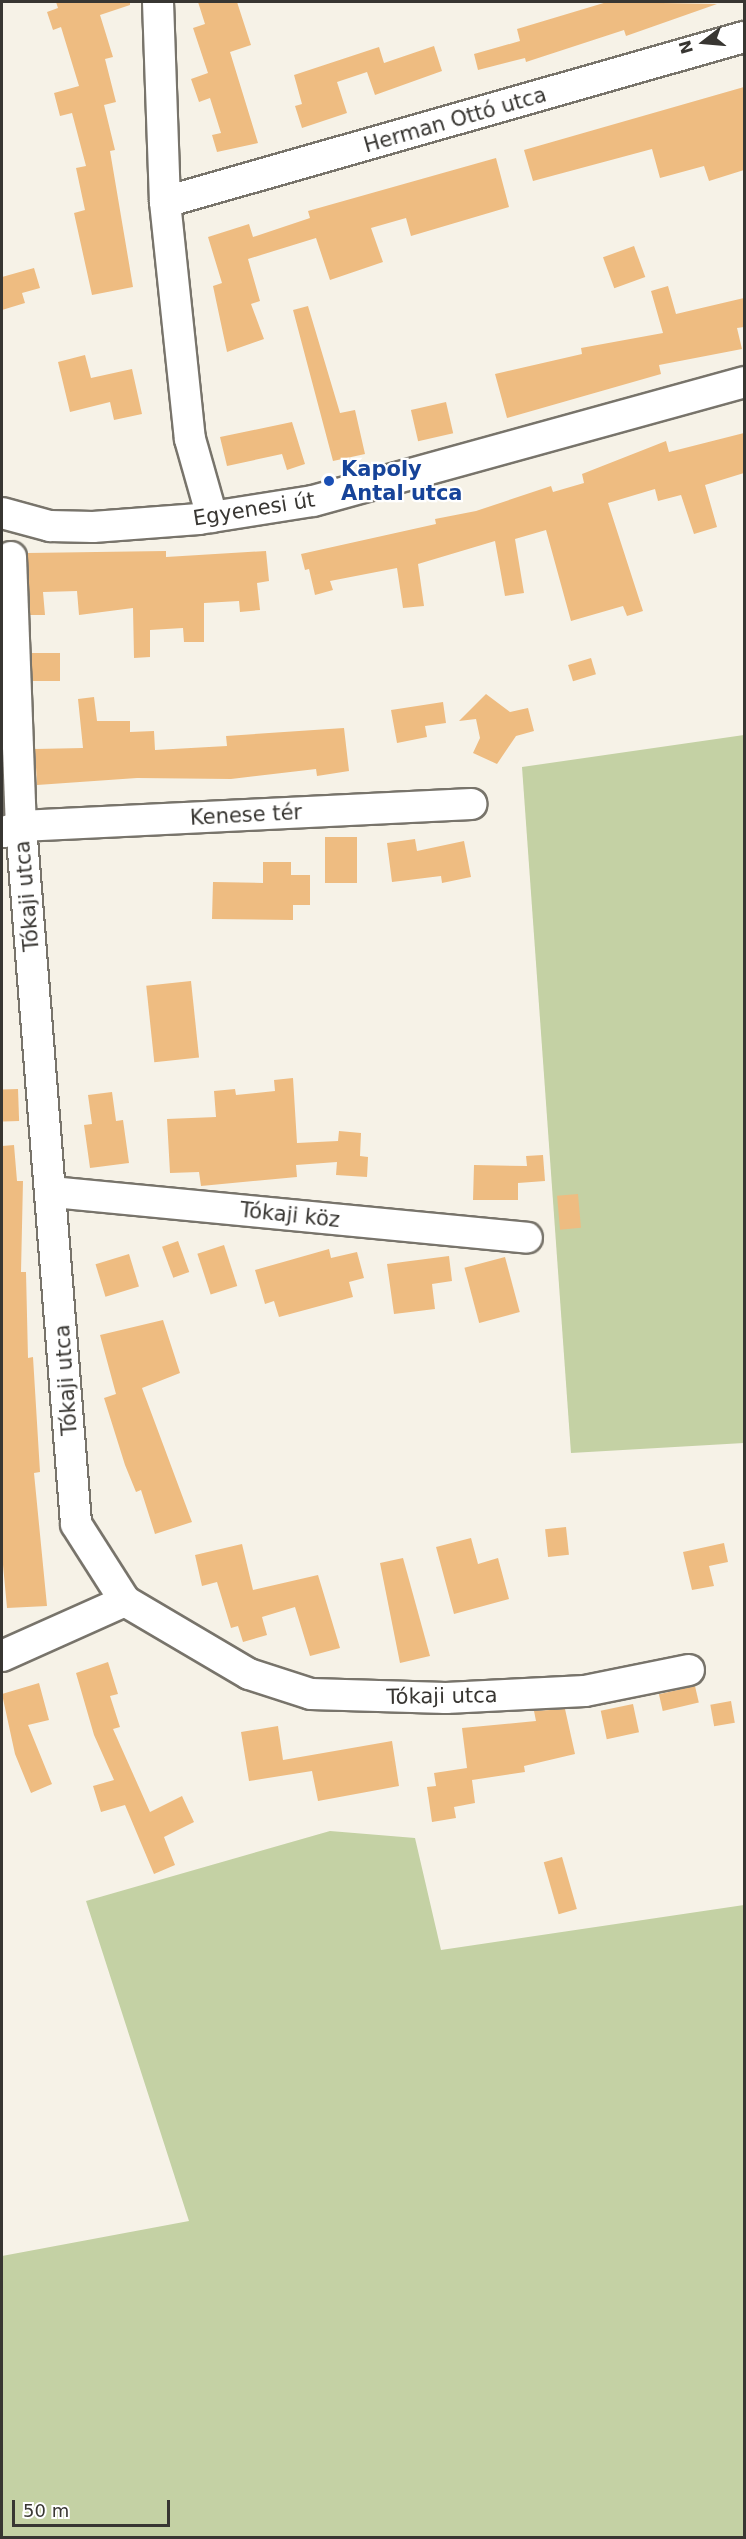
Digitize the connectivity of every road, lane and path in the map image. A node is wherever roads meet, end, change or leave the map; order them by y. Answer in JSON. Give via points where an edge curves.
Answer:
{"nodes":[{"id":1,"x":158,"y":2,"type":"edge"},
{"id":2,"x":744,"y":37,"type":"edge"},
{"id":3,"x":165,"y":202,"type":"junction"},
{"id":4,"x":744,"y":382,"type":"edge"},
{"id":5,"x":2,"y":513,"type":"edge"},
{"id":6,"x":212,"y":517,"type":"junction"},
{"id":7,"x":11,"y":557,"type":"dead end"},
{"id":8,"x":471,"y":804,"type":"dead end"},
{"id":9,"x":8,"y":821,"type":"edge"},
{"id":10,"x":53,"y":1192,"type":"junction"},
{"id":11,"x":527,"y":1238,"type":"dead end"},
{"id":12,"x":125,"y":1601,"type":"junction"},
{"id":13,"x":2,"y":1656,"type":"edge"},
{"id":14,"x":689,"y":1670,"type":"dead end"}],
"edges":[{"from":1,"to":3,"type":"street"},
{"from":2,"to":3,"type":"street","name":"Herman Ottó utca"},
{"from":3,"to":6,"type":"street","via":[[190,440]]},
{"from":4,"to":6,"type":"street","name":"Egyenesi út","via":[[313,501]]},
{"from":5,"to":6,"type":"street","name":"Egyenesi út","via":[[50,526],[82,527]]},
{"from":7,"to":9,"type":"street","name":"Tókaji utca"},
{"from":8,"to":9,"type":"street","name":"Kenese tér"},
{"from":9,"to":10,"type":"street","name":"Tókaji utca"},
{"from":10,"to":11,"type":"street","name":"Tókaji köz"},
{"from":10,"to":12,"type":"street","name":"Tókaji utca","via":[[76,1524]]},
{"from":12,"to":13,"type":"street"},
{"from":12,"to":14,"type":"street","name":"Tókaji utca","via":[[249,1674],[311,1694],[446,1698],[585,1691]]}]}
